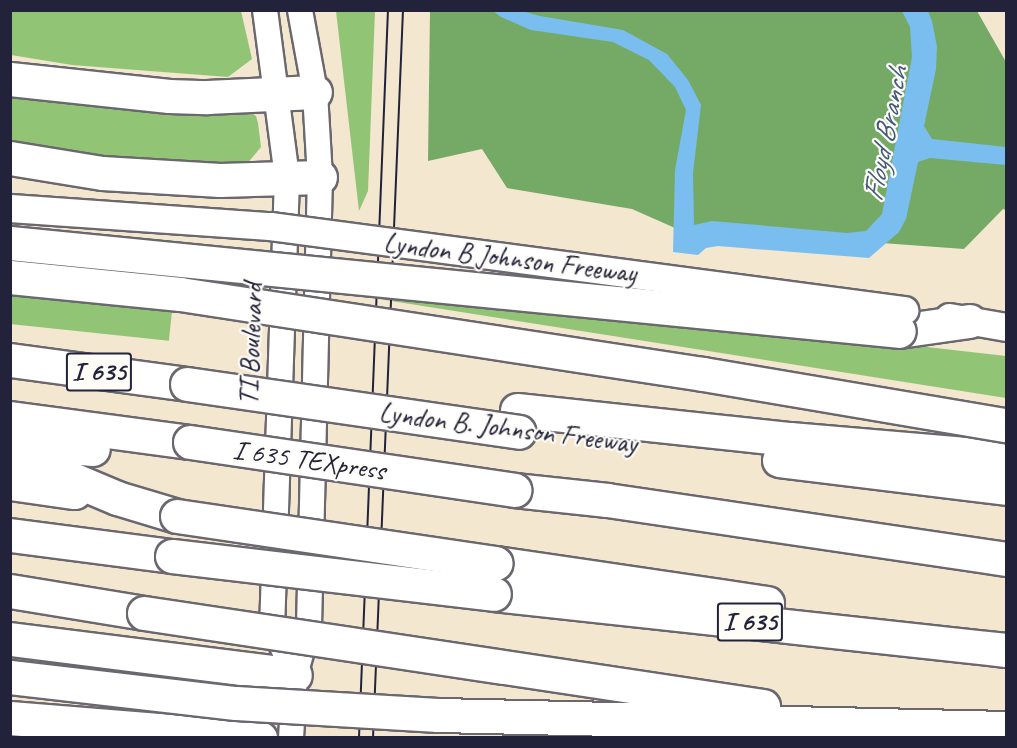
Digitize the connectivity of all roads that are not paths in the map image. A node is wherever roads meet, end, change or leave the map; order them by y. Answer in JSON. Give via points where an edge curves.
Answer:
{"nodes":[{"id":1,"x":265,"y":10,"type":"edge"},
{"id":2,"x":300,"y":10,"type":"edge"},
{"id":3,"x":10,"y":79,"type":"edge"},
{"id":4,"x":315,"y":92,"type":"junction"},
{"id":5,"x":277,"y":94,"type":"junction"},
{"id":6,"x":10,"y":158,"type":"edge"},
{"id":7,"x":320,"y":177,"type":"junction"},
{"id":8,"x":287,"y":178,"type":"junction"},
{"id":9,"x":10,"y":208,"type":"edge"},
{"id":10,"x":10,"y":243,"type":"edge"},
{"id":11,"x":10,"y":277,"type":"edge"},
{"id":12,"x":902,"y":320,"type":"junction"},
{"id":13,"x":969,"y":321,"type":"joint"},
{"id":14,"x":1006,"y":327,"type":"edge"},
{"id":15,"x":10,"y":360,"type":"edge"},
{"id":16,"x":10,"y":418,"type":"edge"},
{"id":17,"x":518,"y":421,"type":"junction"},
{"id":18,"x":1006,"y":425,"type":"edge"},
{"id":19,"x":10,"y":442,"type":"edge"},
{"id":20,"x":190,"y":442,"type":"junction"},
{"id":21,"x":1006,"y":455,"type":"edge"},
{"id":22,"x":10,"y":458,"type":"edge"},
{"id":23,"x":10,"y":483,"type":"edge"},
{"id":24,"x":1006,"y":488,"type":"edge"},
{"id":25,"x":117,"y":498,"type":"junction"},
{"id":26,"x":10,"y":535,"type":"edge"},
{"id":27,"x":1006,"y":560,"type":"edge"},
{"id":28,"x":495,"y":578,"type":"junction"},
{"id":29,"x":10,"y":591,"type":"edge"},
{"id":30,"x":10,"y":639,"type":"edge"},
{"id":31,"x":1006,"y":650,"type":"edge"},
{"id":32,"x":296,"y":675,"type":"junction"},
{"id":33,"x":10,"y":677,"type":"edge"},
{"id":34,"x":10,"y":718,"type":"edge"},
{"id":35,"x":1006,"y":728,"type":"edge"},
{"id":36,"x":1006,"y":737,"type":"edge"},
{"id":37,"x":260,"y":738,"type":"edge"},
{"id":38,"x":291,"y":738,"type":"edge"}],
"edges":[{"from":1,"to":5,"type":"street","name":"TI Boulevard"},
{"from":2,"to":4,"type":"street","name":"TI Boulevard"},
{"from":3,"to":5,"type":"highway","via":[[169,96]]},
{"from":4,"to":5,"type":"highway"},
{"from":4,"to":7,"type":"street","name":"TI Boulevard"},
{"from":5,"to":8,"type":"street","name":"TI Boulevard"},
{"from":6,"to":8,"type":"highway","via":[[102,173],[220,180]]},
{"from":7,"to":8,"type":"highway"},
{"from":7,"to":32,"type":"street","name":"TI Boulevard","via":[[309,626]]},
{"from":8,"to":32,"type":"street","name":"TI Boulevard","via":[[272,624]]},
{"from":9,"to":12,"type":"main road","name":"Lyndon B Johnson Freeway","bridge":true,"via":[[270,226]]},
{"from":10,"to":12,"type":"highway","bridge":true},
{"from":11,"to":18,"type":"highway","bridge":true,"via":[[203,297]]},
{"from":12,"to":13,"type":"highway"},
{"from":13,"to":14,"type":"main road"},
{"from":15,"to":17,"type":"highway","name":"Lyndon B. Johnson Freeway","number":"I 635","bridge":true},
{"from":16,"to":20,"type":"highway","name":"I 635 TEXpress"},
{"from":17,"to":21,"type":"highway"},
{"from":17,"to":24,"type":"highway","name":"Lyndon B. Johnson Freeway","number":"I 635","via":[[735,454]]},
{"from":19,"to":20,"type":"highway","via":[[98,449]]},
{"from":20,"to":27,"type":"highway","name":"I 635 TEXpress","bridge":true},
{"from":22,"to":25,"type":"highway","via":[[29,460]]},
{"from":23,"to":25,"type":"highway"},
{"from":25,"to":28,"type":"highway","bridge":true,"via":[[177,516]]},
{"from":26,"to":28,"type":"highway","number":"I 635","bridge":true,"via":[[172,555]]},
{"from":28,"to":31,"type":"highway","number":"I 635","via":[[885,637]]},
{"from":29,"to":36,"type":"highway","bridge":true,"via":[[808,712]]},
{"from":30,"to":32,"type":"highway"},
{"from":32,"to":38,"type":"street","name":"TI Boulevard"},
{"from":33,"to":35,"type":"highway","bridge":true,"via":[[236,703],[426,714]]},
{"from":34,"to":37,"type":"highway"}]}
